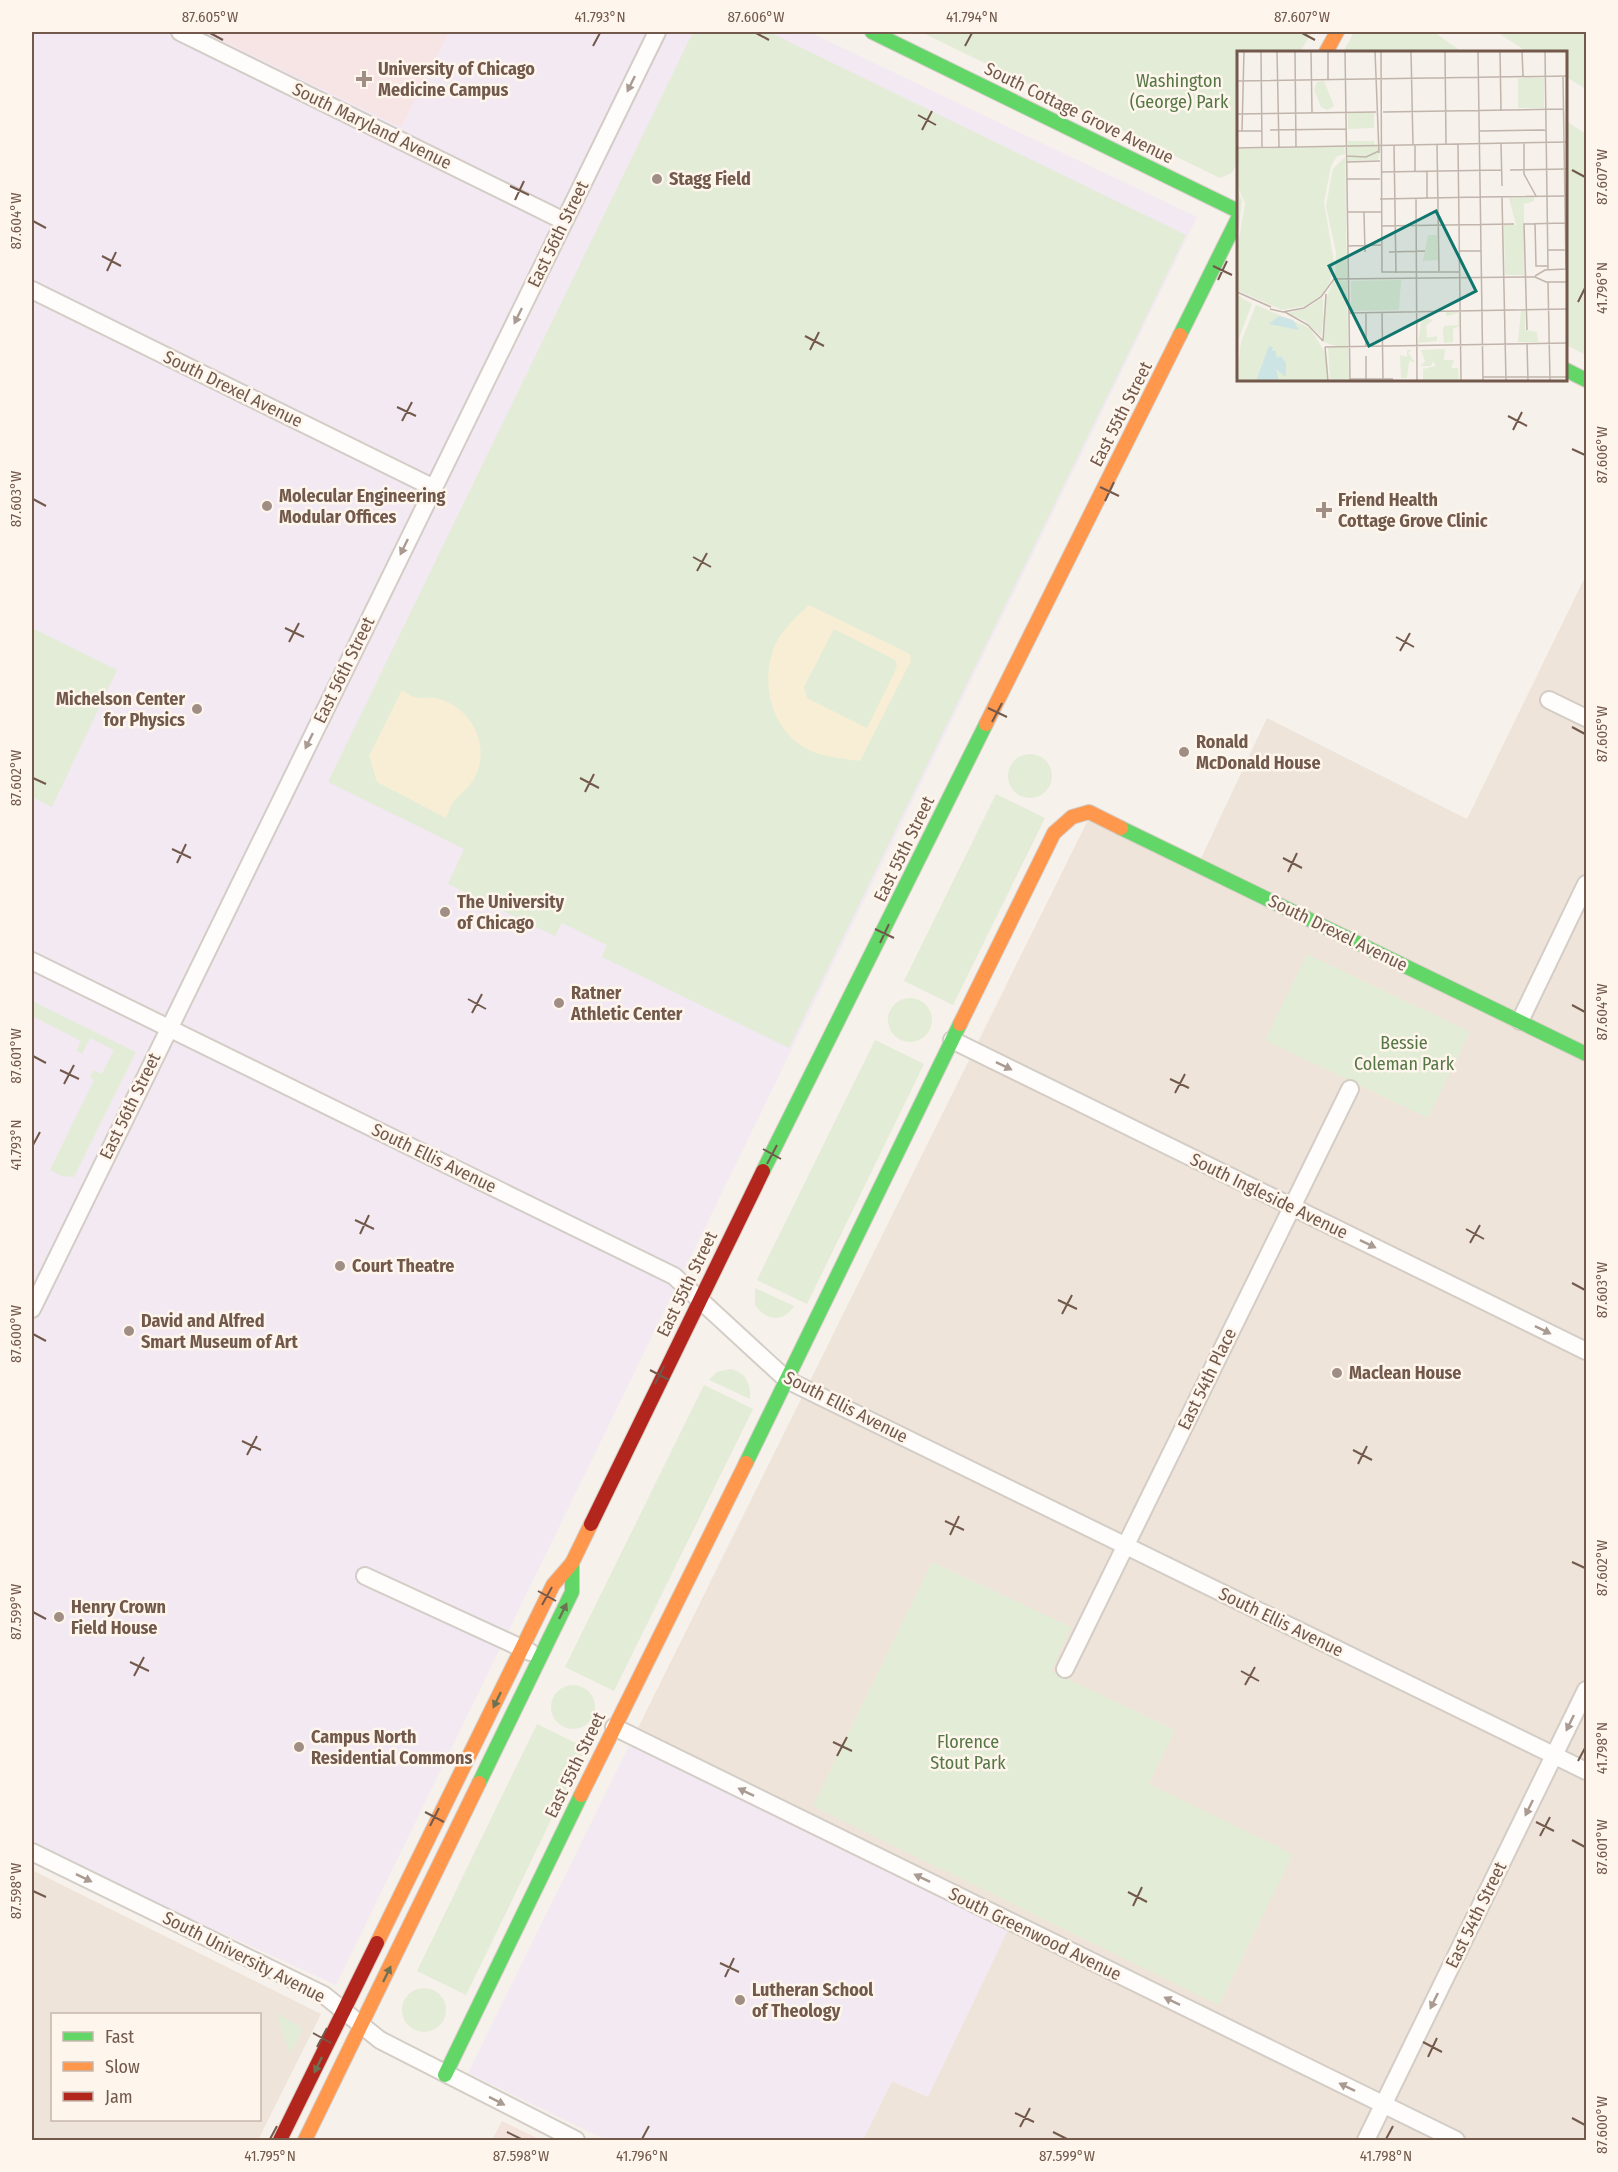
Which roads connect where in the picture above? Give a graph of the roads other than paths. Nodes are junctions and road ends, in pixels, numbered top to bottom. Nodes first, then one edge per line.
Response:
1 (180, 32) edge
2 (657, 32) edge
3 (872, 32) edge
4 (1336, 32) edge
5 (1326, 51) edge
6 (1237, 210) edge
7 (564, 221) junction
8 (1237, 222) edge
9 (32, 290) edge
10 (1567, 370) edge
11 (1587, 380) edge
12 (434, 488) junction
13 (1549, 700) dead end
14 (1587, 718) edge
15 (1089, 812) joint
16 (1587, 884) edge
17 (32, 961) edge
18 (1520, 1022) junction
19 (169, 1028) junction
20 (952, 1040) junction
21 (1587, 1054) edge
22 (1350, 1089) dead end
23 (1292, 1208) junction
24 (700, 1298) junction
25 (32, 1309) edge
26 (1587, 1351) edge
27 (788, 1380) junction
28 (1125, 1545) junction
29 (572, 1563) junction
30 (365, 1576) dead end
31 (522, 1648) junction
32 (540, 1656) junction
33 (1065, 1669) dead end
34 (1587, 1690) edge
35 (614, 1727) junction
36 (1554, 1755) junction
37 (1587, 1771) edge
38 (32, 1852) edge
39 (344, 2012) junction
40 (362, 2026) junction
41 (445, 2074) junction
42 (1383, 2105) junction
43 (280, 2140) edge
44 (305, 2140) edge
45 (576, 2140) edge
46 (1366, 2140) edge
47 (1456, 2140) edge

1 - 7 street, South Maryland Avenue
2 -> 7 street, East 56th Street
3 - 6 street, South Cottage Grove Avenue
4 - 5 street
7 -> 12 street, East 56th Street
8 - 24 street, East 55th Street
9 - 12 street, South Drexel Avenue
10 - 11 street
12 -> 19 street, East 56th Street
13 - 14 street
15 - 18 street, South Drexel Avenue
15 - 20 street, East 55th Street
16 - 18 street
17 - 19 street, South Ellis Avenue
18 - 21 street, South Drexel Avenue
19 - 24 street, South Ellis Avenue
19 - 25 street, East 56th Street
20 -> 23 street, South Ingleside Avenue
20 - 27 street, East 55th Street
22 - 23 street, East 54th Place
23 -> 26 street, South Ingleside Avenue
23 - 28 street, East 54th Place
24 - 27 street, South Ellis Avenue
24 - 29 street, East 55th Street
27 - 28 street, South Ellis Avenue
27 - 35 street, East 55th Street
28 - 33 street, East 54th Place
28 - 36 street, South Ellis Avenue
29 - 31 street, East 55th Street
32 -> 29 street, East 55th Street
30 - 31 street
31 - 32 street
31 -> 39 street, East 55th Street
40 -> 32 street, East 55th Street
34 -> 36 street, East 54th Street
35 - 41 street, East 55th Street
42 -> 35 street, South Greenwood Avenue
36 - 37 street, South Ellis Avenue
36 -> 42 street, East 54th Street
38 -> 39 street, South University Avenue
39 - 40 street, South University Avenue
39 -> 43 street, East 55th Street
40 - 41 street, South University Avenue
40 - 44 street, East 55th Street
41 -> 45 street, South University Avenue
42 - 46 street, East 54th Street
42 - 47 street, South Greenwood Avenue

